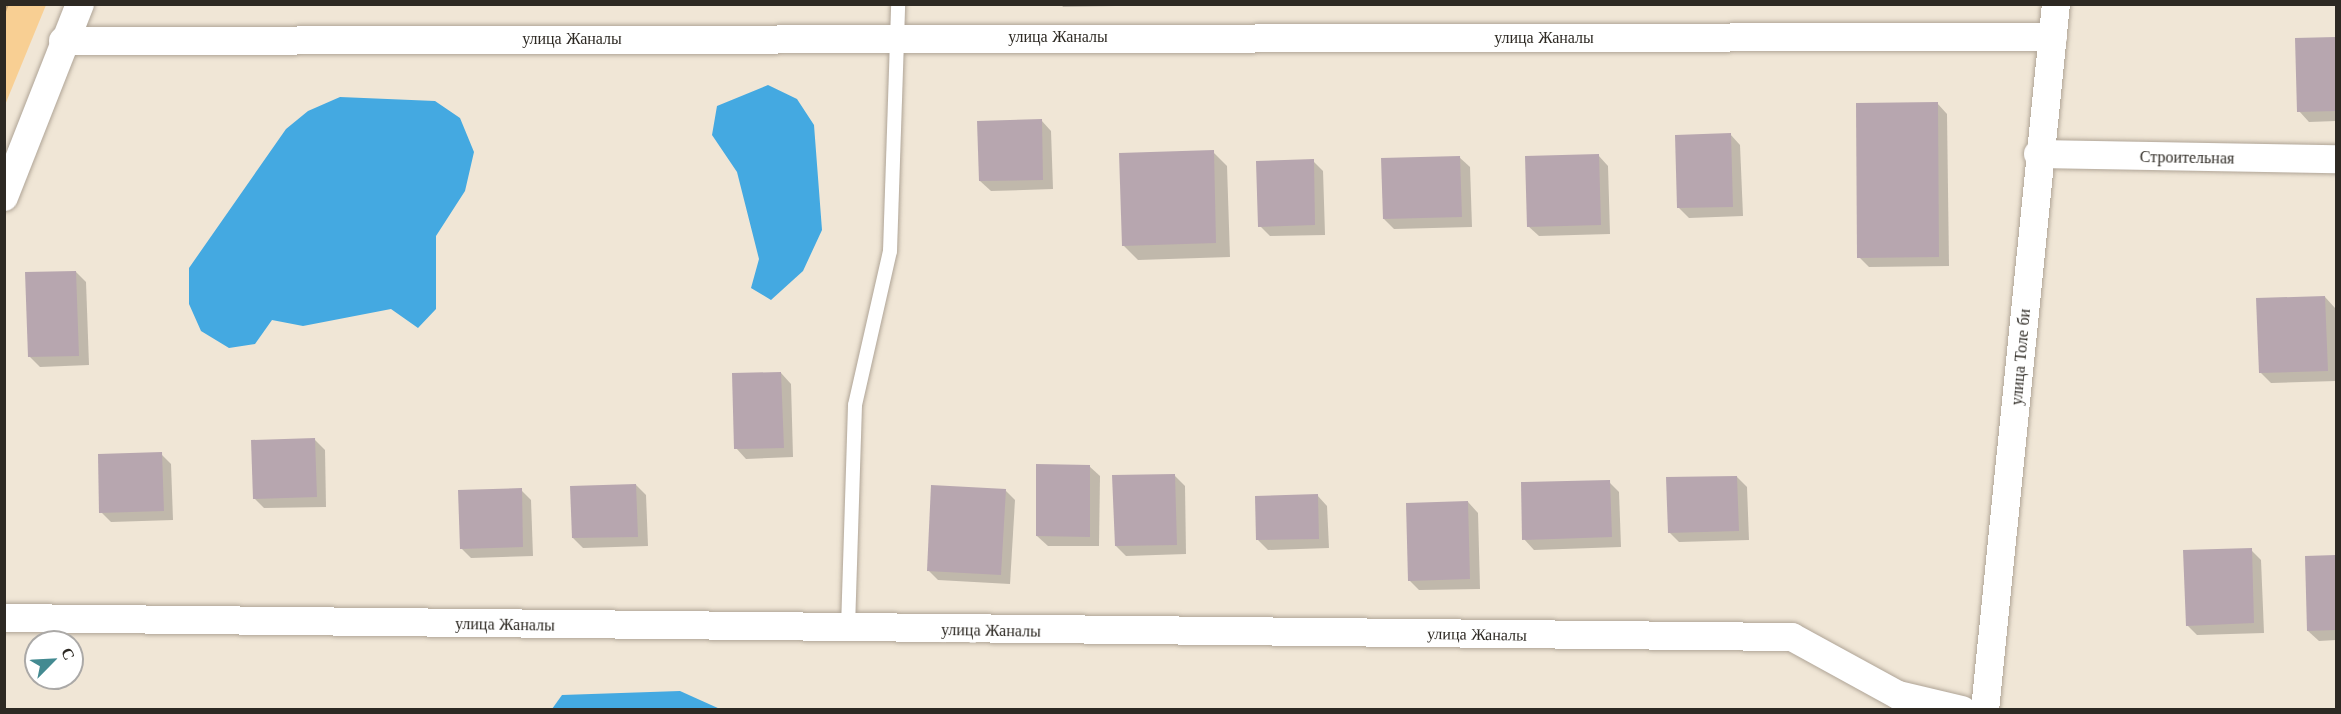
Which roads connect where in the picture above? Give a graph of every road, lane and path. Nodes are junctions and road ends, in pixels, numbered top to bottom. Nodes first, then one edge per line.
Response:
1 (80, 4) edge
2 (898, 4) edge
3 (2056, 4) edge
4 (899, 36) junction
5 (2053, 37) junction
6 (63, 41) junction
7 (2038, 154) junction
8 (2337, 159) edge
9 (4, 197) edge
10 (4, 618) edge
11 (849, 628) junction
12 (1962, 710) edge
13 (1985, 710) edge

1 - 6 street
2 - 4 lane
3 - 5 street, улица Толе би
4 - 5 street, улица Жаналы
4 - 6 street, улица Жаналы
4 - 11 lane
5 - 7 street, улица Толе би
6 - 9 street
7 - 8 street, Строительная
7 - 13 street, улица Толе би
10 - 11 street, улица Жаналы
11 - 12 street, улица Жаналы

